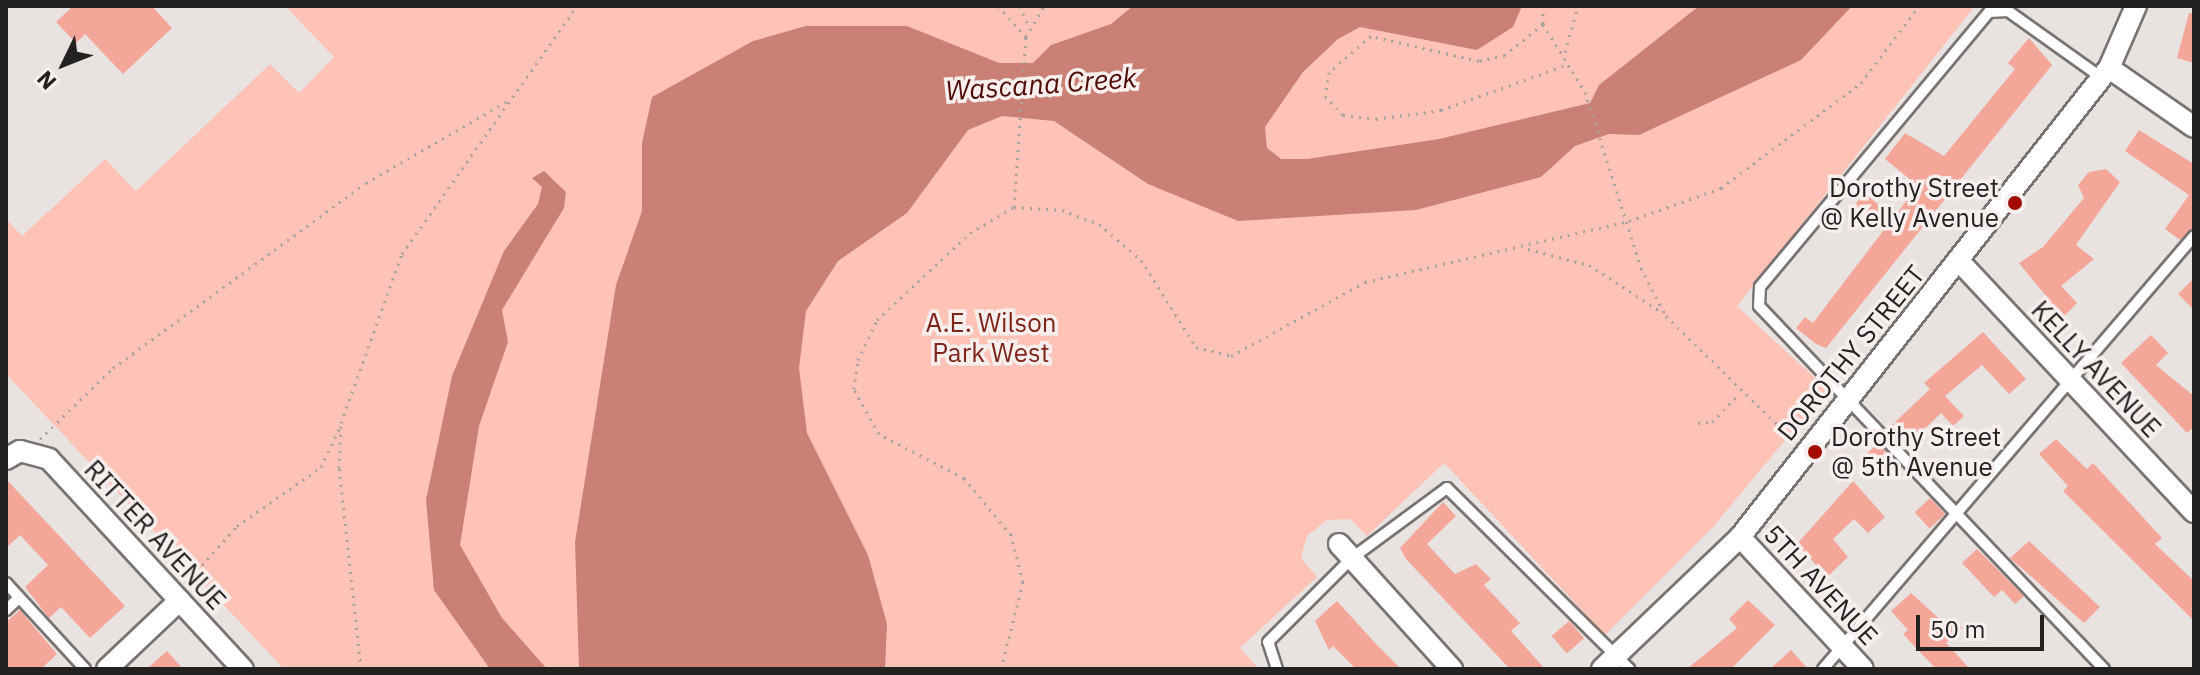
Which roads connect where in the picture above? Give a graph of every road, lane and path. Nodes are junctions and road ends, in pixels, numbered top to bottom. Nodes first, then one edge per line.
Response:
1 (577, 6) edge
2 (998, 6) edge
3 (1020, 6) edge
4 (1044, 6) edge
5 (1543, 6) edge
6 (1578, 6) edge
7 (1919, 6) edge
8 (2136, 6) edge
9 (1543, 24) junction
10 (1029, 27) junction
11 (1026, 37) junction
12 (1565, 54) junction
13 (1569, 64) junction
14 (2105, 73) junction
15 (512, 99) junction
16 (2194, 127) edge
17 (1014, 207) junction
18 (1629, 221) junction
19 (2194, 236) edge
20 (1526, 248) junction
21 (2190, 252) edge
22 (1959, 261) junction
23 (1666, 316) junction
24 (2072, 381) junction
25 (1740, 393) junction
26 (1851, 396) junction
27 (341, 423) junction
28 (1698, 423) dead end
29 (1805, 451) junction
30 (20, 454) edge
31 (2194, 512) edge
32 (1960, 513) junction
33 (1740, 537) junction
34 (1345, 551) junction
35 (6, 583) edge
36 (178, 597) junction
37 (19, 598) junction
38 (6, 610) edge
39 (1842, 646) junction
40 (1616, 665) edge
41 (85, 669) edge
42 (107, 669) edge
43 (243, 669) edge
44 (361, 669) edge
45 (1001, 669) edge
46 (1277, 669) edge
47 (1452, 669) edge
48 (1823, 669) edge
49 (1863, 669) edge
50 (2104, 669) edge

1 - 15 path
2 - 11 path
3 - 10 path
4 - 10 path
5 - 9 path
6 - 12 path
7 - 18 path
8 - 14 street, DOROTHY STREET
9 - 12 path
9 - 13 path
10 - 11 path
11 - 17 path
12 - 13 path
13 - 18 path
14 - 16 street
14 - 22 street, DOROTHY STREET
14 - 26 lane
15 - 27 path
15 - 30 path
17 - 20 path
17 - 45 path
18 - 20 path
18 - 23 path
19 - 21 lane
20 - 23 path
21 - 24 lane
22 - 24 street, KELLY AVENUE
22 - 26 street, DOROTHY STREET
23 - 25 path
24 - 31 street, KELLY AVENUE
24 - 32 lane
25 - 28 path
25 - 29 path
26 - 29 street, DOROTHY STREET
26 - 32 lane
27 - 36 path
27 - 44 path
29 - 33 street, DOROTHY STREET
30 - 36 street, RITTER AVENUE
32 - 39 lane
32 - 50 lane
33 - 39 street, 5TH AVENUE
33 - 40 street, DOROTHY STREET
34 - 40 lane
34 - 46 lane
34 - 47 street
35 - 37 lane
36 - 42 street
36 - 43 street, RITTER AVENUE
37 - 38 lane
37 - 41 lane
39 - 48 lane
39 - 49 street, 5TH AVENUE

